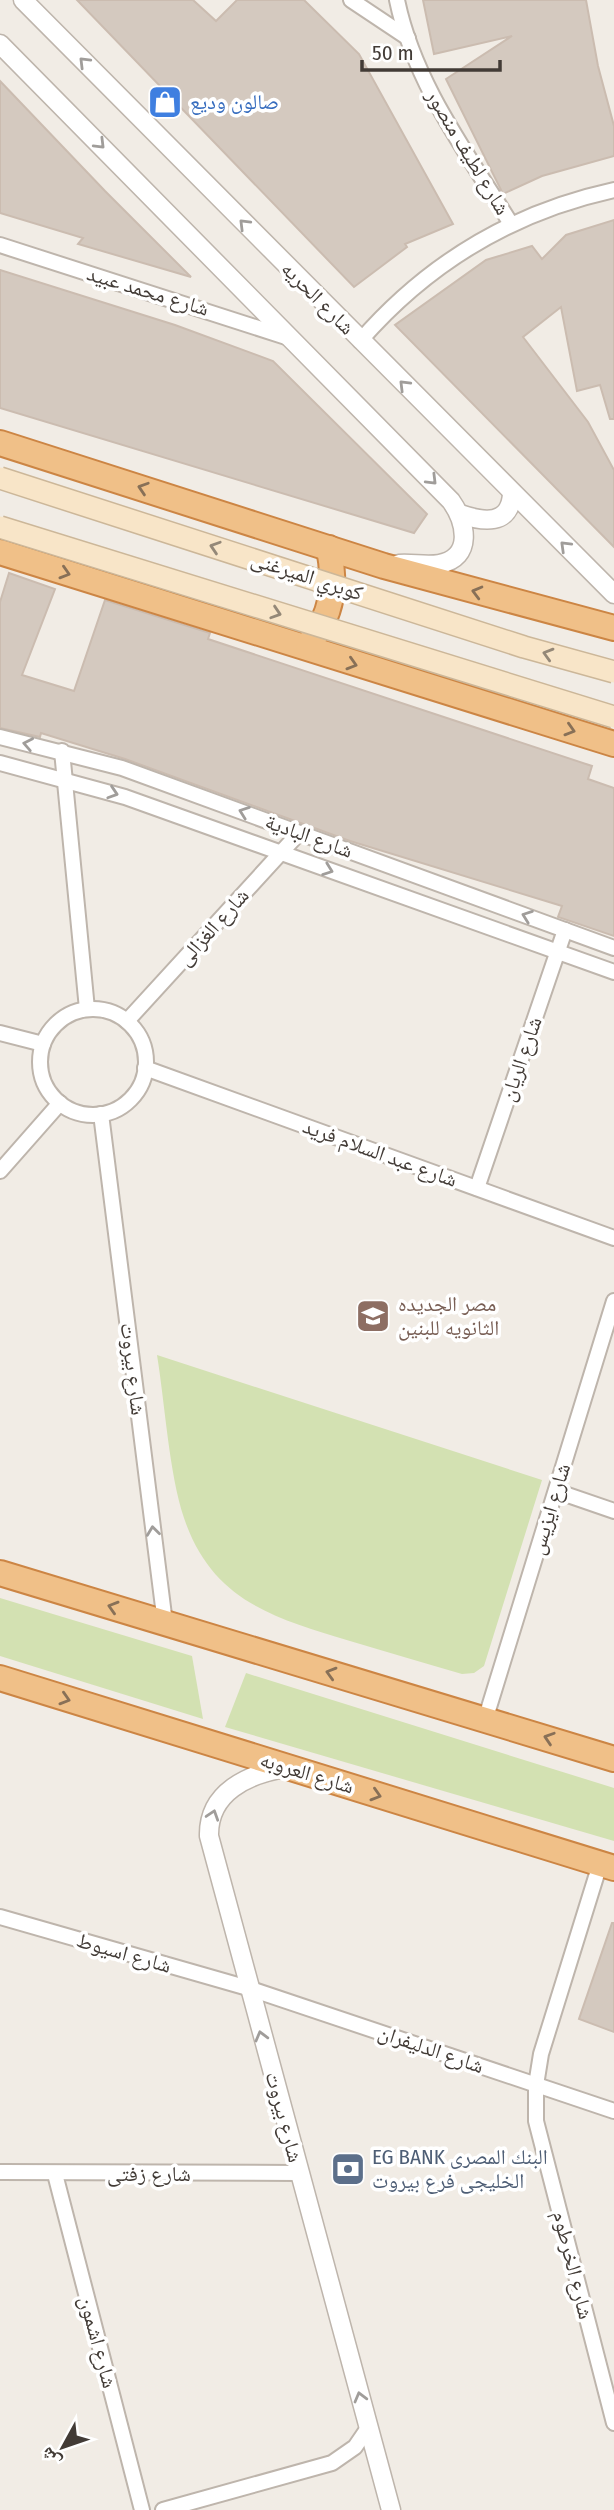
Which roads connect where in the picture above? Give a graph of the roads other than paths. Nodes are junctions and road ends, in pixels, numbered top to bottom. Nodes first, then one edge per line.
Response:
1 (23, 0) edge
2 (351, 0) edge
3 (397, 0) edge
4 (408, 38) junction
5 (0, 44) edge
6 (614, 190) edge
7 (511, 224) junction
8 (0, 245) edge
9 (294, 340) junction
10 (360, 341) junction
11 (0, 443) edge
12 (0, 478) edge
13 (512, 494) junction
14 (460, 514) junction
15 (0, 527) edge
16 (329, 548) junction
17 (0, 552) edge
18 (384, 566) junction
19 (614, 594) edge
20 (614, 628) edge
21 (305, 648) junction
22 (614, 673) edge
23 (614, 718) edge
24 (0, 737) edge
25 (614, 744) edge
26 (62, 751) junction
27 (0, 763) edge
28 (65, 779) junction
29 (299, 832) junction
30 (281, 853) junction
31 (565, 930) junction
32 (614, 948) edge
33 (558, 951) junction
34 (614, 972) edge
35 (87, 1009) junction
36 (127, 1021) junction
37 (0, 1033) edge
38 (43, 1044) junction
39 (145, 1068) junction
40 (60, 1103) junction
41 (101, 1114) junction
42 (0, 1171) edge
43 (477, 1188) junction
44 (614, 1238) edge
45 (614, 1301) edge
46 (556, 1491) junction
47 (614, 1511) edge
48 (0, 1573) edge
49 (165, 1623) junction
50 (0, 1678) edge
51 (486, 1717) junction
52 (614, 1759) edge
53 (288, 1767) junction
54 (607, 1866) edge
55 (0, 1917) edge
56 (248, 1988) junction
57 (536, 2085) junction
58 (614, 2111) edge
59 (0, 2172) edge
60 (299, 2173) junction
61 (55, 2174) junction
62 (614, 2423) edge
63 (368, 2428) junction
64 (142, 2510) edge
65 (163, 2510) edge
66 (391, 2510) edge

10 -> 1 street, شارع الحريه
2 - 4 street
3 - 4 street, شارع لطيف منصور
4 - 7 street, شارع لطيف منصور
5 -> 9 street
6 - 7 street
7 - 10 street
8 - 9 street, شارع محمد عبيد
9 -> 14 street
13 -> 10 street, شارع الحريه
16 -> 11 highway
22 -> 12 main road, كوبري الميرغنى, bridge
13 - 14 street
19 -> 13 street, شارع الحريه
14 - 18 street
15 -> 23 main road, كوبري الميرغنى, bridge
16 - 18 highway
16 - 21 highway
17 -> 21 highway
20 -> 18 highway
21 -> 25 highway
26 -> 24 street, شارع البادية
26 - 28 street
29 -> 26 street, شارع البادية
27 - 28 street, شارع البادية
28 -> 30 street, شارع البادية
28 - 35 street
29 - 30 street, شارع الغزالى
31 -> 29 street, شارع البادية
30 -> 33 street, شارع البادية
30 - 36 street, شارع الغزالى
31 - 32 street, شارع البادية
31 - 33 street, شارع الريان
33 - 34 street, شارع البادية
33 - 43 street, شارع الريان
35 - 36 street
35 - 38 street
36 - 39 street
37 - 38 street
38 - 40 street
39 - 41 street
39 - 43 street, شارع عبد السلام فريد
40 - 41 street
40 - 42 street
49 -> 41 street, شارع بيروت
43 - 44 street, شارع عبد السلام فريد
45 - 46 street, شارع ايزيس
46 - 47 street
46 - 51 street, شارع ايزيس
49 -> 48 highway
51 -> 49 highway
50 -> 53 highway, شارع العروبه
52 -> 51 highway
53 -> 54 highway, شارع العروبه
56 -> 53 street, شارع بيروت
54 - 57 street, شارع الخرطوم
55 - 56 street, شارع اسيوط
56 - 57 street, شارع الدليفران
60 -> 56 street, شارع بيروت
57 - 58 street, شارع الدليفران
57 - 62 street, شارع الخرطوم
59 - 61 street, شارع زفتى
60 - 61 street, شارع زفتى
63 -> 60 street, شارع بيروت
61 - 64 street, شارع اشمون
63 - 65 street
63 - 66 street, شارع بيروت

